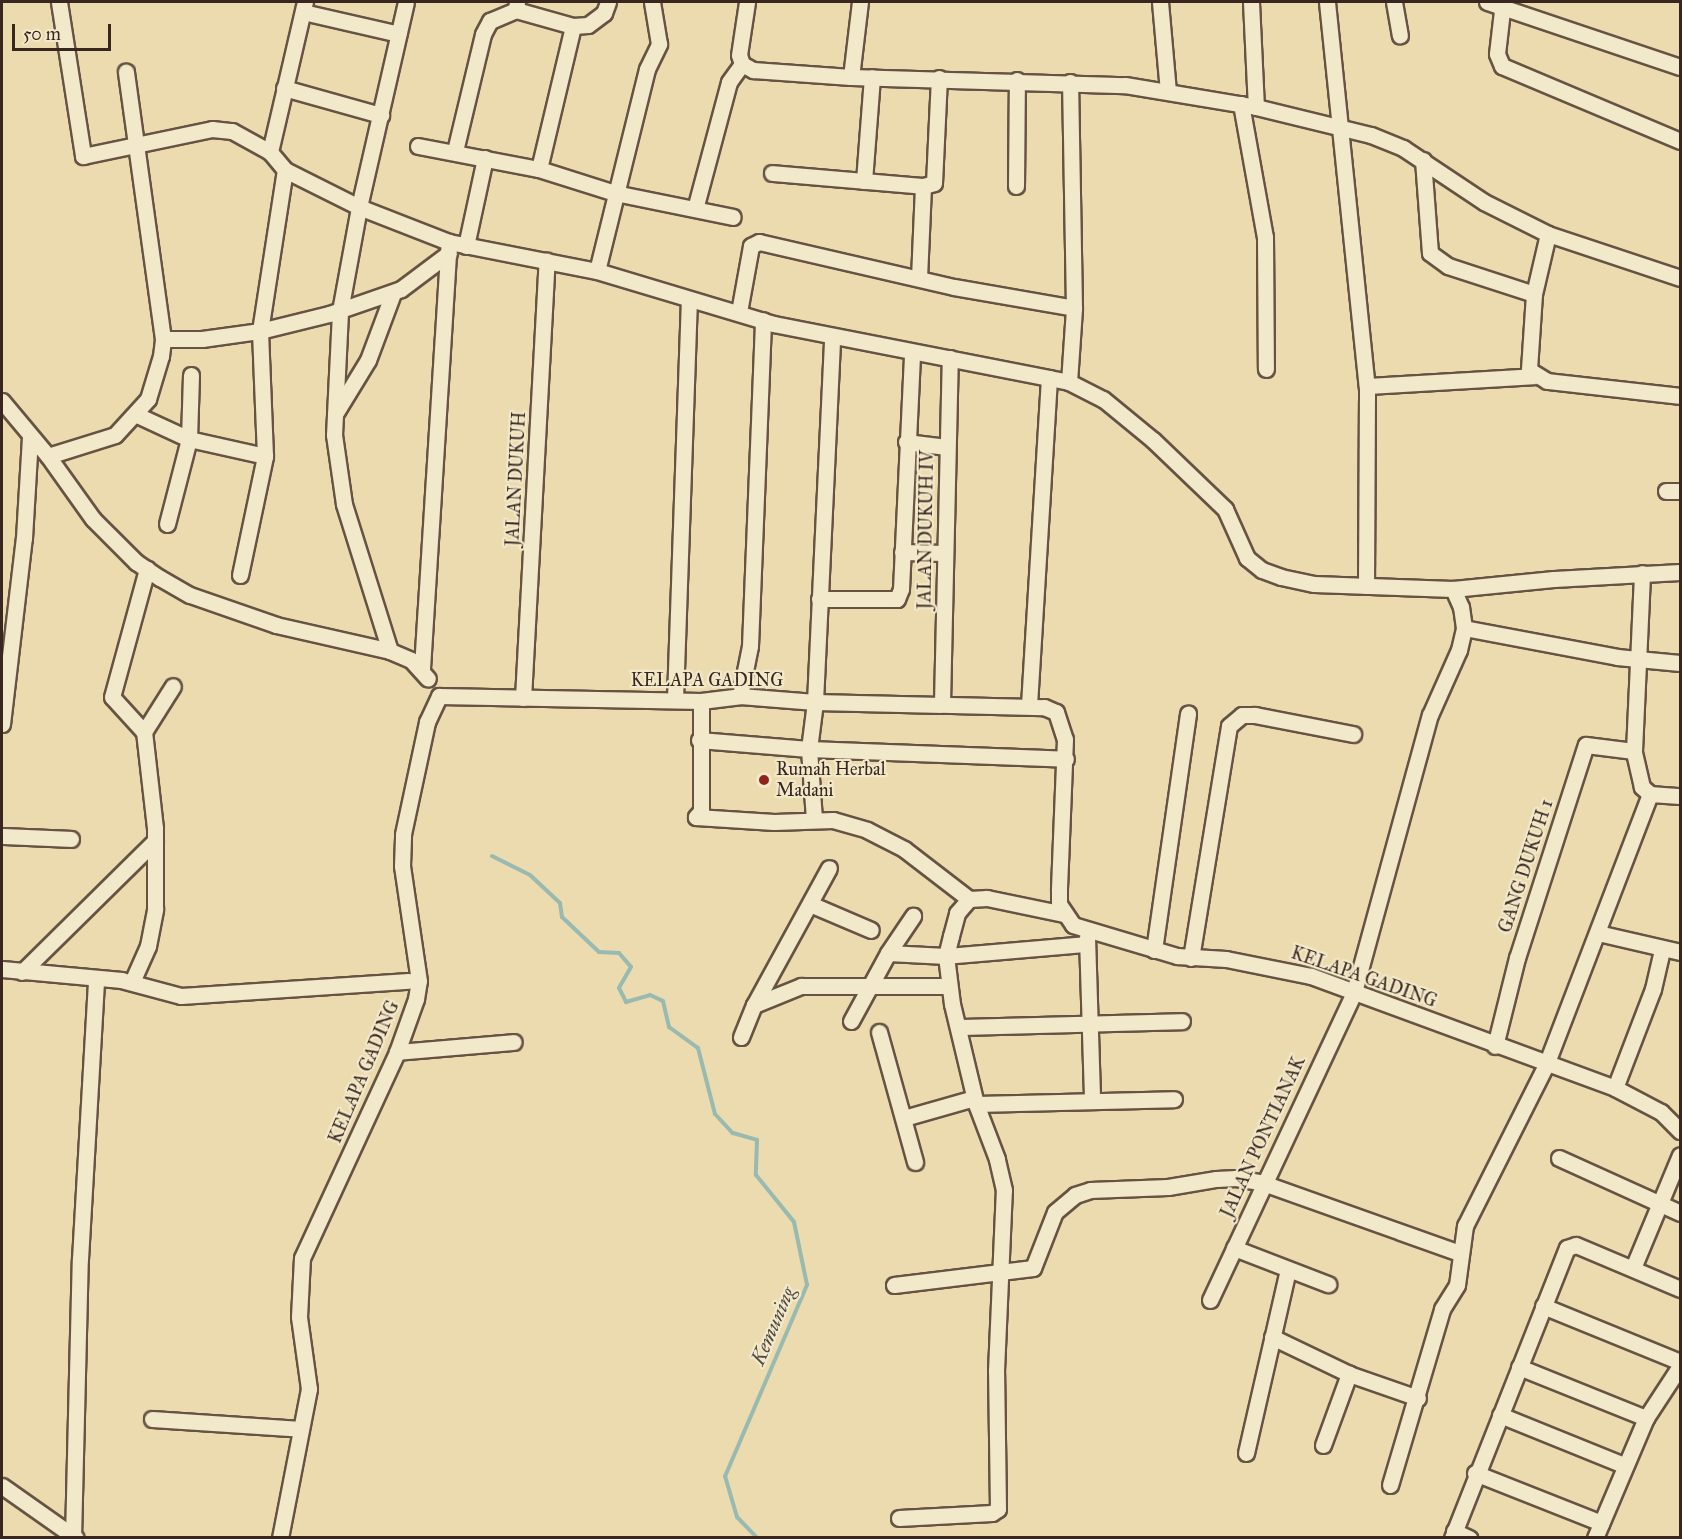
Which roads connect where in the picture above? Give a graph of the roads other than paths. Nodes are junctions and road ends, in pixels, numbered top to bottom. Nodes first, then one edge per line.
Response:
1 (59, 2) edge
2 (406, 2) edge
3 (608, 2) edge
4 (652, 2) edge
5 (747, 2) edge
6 (860, 2) edge
7 (1161, 2) edge
8 (1251, 2) edge
9 (1327, 2) edge
10 (1394, 2) edge
11 (1487, 2) edge
12 (1502, 4) edge
13 (517, 6) edge
14 (304, 7) edge
15 (573, 26) junction
16 (399, 34) junction
17 (1400, 35) dead end
18 (742, 64) junction
19 (1680, 67) edge
20 (126, 72) dead end
21 (851, 77) junction
22 (872, 77) junction
23 (939, 78) junction
24 (1017, 80) junction
25 (1070, 82) junction
26 (284, 88) junction
27 (1168, 92) junction
28 (1249, 106) junction
29 (381, 115) junction
30 (1337, 125) junction
31 (1680, 141) edge
32 (136, 146) junction
33 (418, 146) dead end
34 (455, 151) junction
35 (270, 152) junction
36 (485, 158) junction
37 (1423, 160) junction
38 (285, 170) junction
39 (540, 170) junction
40 (772, 173) dead end
41 (864, 181) junction
42 (923, 186) junction
43 (1016, 186) dead end
44 (615, 193) junction
45 (358, 207) junction
46 (695, 209) junction
47 (733, 217) dead end
48 (1548, 234) junction
49 (466, 246) junction
50 (449, 248) junction
51 (547, 261) junction
52 (597, 271) junction
53 (919, 278) junction
54 (1680, 278) edge
55 (393, 293) junction
56 (1534, 294) junction
57 (689, 299) junction
58 (1074, 308) junction
59 (340, 310) junction
60 (739, 312) junction
61 (763, 320) junction
62 (260, 331) junction
63 (832, 336) junction
64 (163, 339) junction
65 (912, 352) junction
66 (950, 358) junction
67 (1266, 369) dead end
68 (191, 375) dead end
69 (1534, 376) junction
70 (1049, 378) junction
71 (1070, 382) junction
72 (1367, 386) junction
73 (1680, 396) edge
74 (3, 405) edge
75 (335, 414) junction
76 (137, 415) junction
77 (30, 436) junction
78 (189, 439) junction
79 (906, 442) junction
80 (947, 447) junction
81 (48, 456) junction
82 (265, 456) junction
83 (167, 524) dead end
84 (902, 552) junction
85 (945, 553) junction
86 (147, 569) junction
87 (1680, 572) edge
88 (1642, 573) junction
89 (240, 575) dead end
90 (1366, 586) junction
91 (1453, 590) junction
92 (819, 599) junction
93 (1464, 628) junction
94 (390, 651) junction
95 (1636, 658) junction
96 (1680, 663) edge
97 (173, 686) dead end
98 (2, 695) edge
99 (740, 696) junction
100 (523, 698) junction
101 (675, 699) junction
102 (701, 700) junction
103 (815, 702) junction
104 (942, 703) junction
105 (1029, 704) junction
106 (1188, 713) dead end
107 (2, 724) edge
108 (144, 732) junction
109 (1353, 734) dead end
110 (699, 740) junction
111 (809, 749) junction
112 (1634, 751) junction
113 (1066, 759) junction
114 (1650, 794) junction
115 (1680, 796) edge
116 (814, 819) junction
117 (2, 836) edge
118 (71, 839) dead end
119 (155, 841) junction
120 (829, 868) dead end
121 (969, 899) junction
122 (810, 904) junction
123 (1064, 914) junction
124 (913, 915) dead end
125 (871, 930) dead end
126 (1598, 933) junction
127 (1087, 938) junction
128 (1155, 950) junction
129 (1662, 951) junction
130 (1680, 952) edge
131 (888, 953) junction
132 (946, 956) junction
133 (1191, 958) junction
134 (2, 969) edge
135 (22, 972) junction
136 (96, 979) junction
137 (408, 981) dead end
138 (132, 982) junction
139 (948, 986) junction
140 (872, 988) junction
141 (1354, 992) junction
142 (754, 1005) junction
143 (851, 1021) dead end
144 (1182, 1021) dead end
145 (1088, 1023) junction
146 (958, 1027) junction
147 (879, 1032) dead end
148 (741, 1037) dead end
149 (514, 1042) dead end
150 (1495, 1046) junction
151 (397, 1052) junction
152 (1546, 1065) junction
153 (1615, 1089) junction
154 (1174, 1099) dead end
155 (1092, 1100) junction
156 (975, 1101) junction
157 (904, 1118) junction
158 (1680, 1131) edge
159 (1680, 1155) edge
160 (1559, 1158) dead end
161 (915, 1162) dead end
162 (1263, 1183) junction
163 (1659, 1204) junction
164 (1680, 1213) edge
165 (1234, 1248) junction
166 (1460, 1253) junction
167 (1633, 1268) junction
168 (1288, 1270) junction
169 (1003, 1274) junction
170 (1328, 1284) dead end
171 (894, 1285) dead end
172 (1680, 1289) edge
173 (1210, 1300) dead end
174 (1543, 1306) junction
175 (1272, 1337) junction
176 (1680, 1364) edge
177 (1519, 1367) junction
178 (1349, 1374) junction
179 (1418, 1398) junction
180 (1500, 1415) junction
181 (1646, 1418) junction
182 (152, 1419) dead end
183 (301, 1429) junction
184 (1323, 1445) dead end
185 (1246, 1453) dead end
186 (1624, 1465) junction
187 (1475, 1473) junction
188 (1390, 1485) dead end
189 (2, 1486) edge
190 (899, 1518) dead end
191 (1598, 1530) edge
192 (1453, 1534) edge
193 (74, 1537) edge
194 (280, 1538) edge
195 (1470, 1538) edge

1 - 32 street
2 - 16 street
3 - 15 street
4 - 44 street
5 - 18 street
6 - 21 street
7 - 27 street
8 - 28 street
9 - 30 street
10 - 17 street
11 - 12 street
12 - 19 street
12 - 31 street
13 - 15 street
13 - 34 street
14 - 16 street
14 - 26 street
15 - 39 street
16 - 29 street
18 - 21 street
18 - 46 street
20 - 32 street
21 - 22 street
22 - 23 street
22 - 41 street
23 - 24 street
23 - 42 street
24 - 25 street
24 - 43 street
25 - 27 street
25 - 58 street
26 - 29 street
26 - 35 street
27 - 28 street
28 - 30 street
28 - 67 street
29 - 45 street
30 - 37 street
30 - 72 street
32 - 35 street
32 - 64 street
33 - 34 street
34 - 36 street
35 - 38 street
36 - 39 street
36 - 49 street
37 - 48 street
37 - 56 street
38 - 45 street
38 - 62 street
39 - 44 street
40 - 41 street
41 - 42 street
42 - 53 street
44 - 46 street
44 - 52 street
45 - 50 street
45 - 59 street
46 - 47 street
48 - 54 street
48 - 56 street
49 - 50 street
49 - 51 street
50 - 55 street
50 - 94 street
51 - 52 street
51 - 100 street, JALAN DUKUH
52 - 57 street
53 - 58 street
53 - 60 street
55 - 59 street
55 - 75 street
56 - 69 street
57 - 60 street
57 - 101 street
58 - 71 street
59 - 62 street
59 - 75 street
60 - 61 street
61 - 63 street
61 - 99 street
62 - 64 street
62 - 82 street
63 - 65 street
63 - 92 street
64 - 76 street
65 - 66 street
65 - 79 street
66 - 70 street
66 - 80 street, JALAN DUKUH IV
68 - 78 street
69 - 72 street
69 - 73 street
70 - 71 street
70 - 105 street
71 - 90 street
72 - 90 street
74 - 77 street
75 - 94 street
76 - 78 street
76 - 81 street
77 - 81 street
77 - 98 street
78 - 82 street
78 - 83 street
79 - 80 street
79 - 84 street
80 - 85 street, JALAN DUKUH IV
81 - 86 street
82 - 89 street
84 - 85 street
84 - 92 street
85 - 104 street, JALAN DUKUH IV
86 - 94 street
86 - 108 street
87 - 88 street
88 - 91 street
88 - 95 street
90 - 91 street
91 - 93 street
92 - 103 street
93 - 95 street
93 - 141 street, JALAN PONTIANAK
95 - 96 street
95 - 112 street
97 - 108 street
98 - 107 street
99 - 102 street, KELAPA GADING
99 - 103 street, KELAPA GADING
100 - 101 street, KELAPA GADING
100 - 151 street, KELAPA GADING
101 - 102 street, KELAPA GADING
102 - 110 street
103 - 104 street, KELAPA GADING
103 - 111 street
104 - 105 street, KELAPA GADING
105 - 113 street, KELAPA GADING
106 - 128 street
108 - 119 street
109 - 133 street
110 - 111 street
110 - 116 street
111 - 113 street
111 - 116 street
112 - 114 street
112 - 150 street, GANG DUKUH 1
113 - 123 street, KELAPA GADING
114 - 115 street
114 - 126 street
116 - 121 street
117 - 118 street
119 - 135 street
119 - 138 street
120 - 122 street
121 - 123 street
121 - 132 street
122 - 125 street
122 - 142 street
123 - 127 street, KELAPA GADING
124 - 131 street
126 - 129 street
126 - 152 street
127 - 128 street, KELAPA GADING
127 - 132 street
127 - 145 street
128 - 133 street, KELAPA GADING
129 - 130 street
129 - 153 street
131 - 132 street
131 - 140 street
132 - 139 street
133 - 141 street, KELAPA GADING
134 - 135 street
135 - 136 street
136 - 138 street
136 - 193 street
137 - 138 street
139 - 140 street
139 - 146 street
140 - 142 street
140 - 143 street
141 - 150 street, KELAPA GADING
141 - 162 street, JALAN PONTIANAK
142 - 148 street
144 - 145 street
145 - 146 street
145 - 155 street
146 - 156 street
147 - 157 street
149 - 151 street
150 - 152 street, KELAPA GADING
151 - 183 street, KELAPA GADING
152 - 153 street, KELAPA GADING
152 - 166 street
153 - 158 street, KELAPA GADING
154 - 155 street
155 - 156 street
156 - 157 street
156 - 169 street
157 - 161 street
159 - 163 street
160 - 163 street
162 - 165 street, JALAN PONTIANAK
162 - 166 street
162 - 169 street
163 - 164 street
163 - 167 street
165 - 168 street
165 - 173 street, JALAN PONTIANAK
166 - 179 street
167 - 172 street
167 - 174 street
168 - 170 street
168 - 175 street
169 - 171 street
169 - 190 street
174 - 176 street
174 - 177 street
175 - 178 street
175 - 185 street
176 - 181 street
177 - 180 street
177 - 181 street
178 - 179 street
178 - 184 street
179 - 188 street
180 - 186 street
180 - 187 street
181 - 186 street
182 - 183 street
183 - 194 street, KELAPA GADING
186 - 191 street
187 - 191 street
187 - 192 street
189 - 193 street
192 - 195 street

